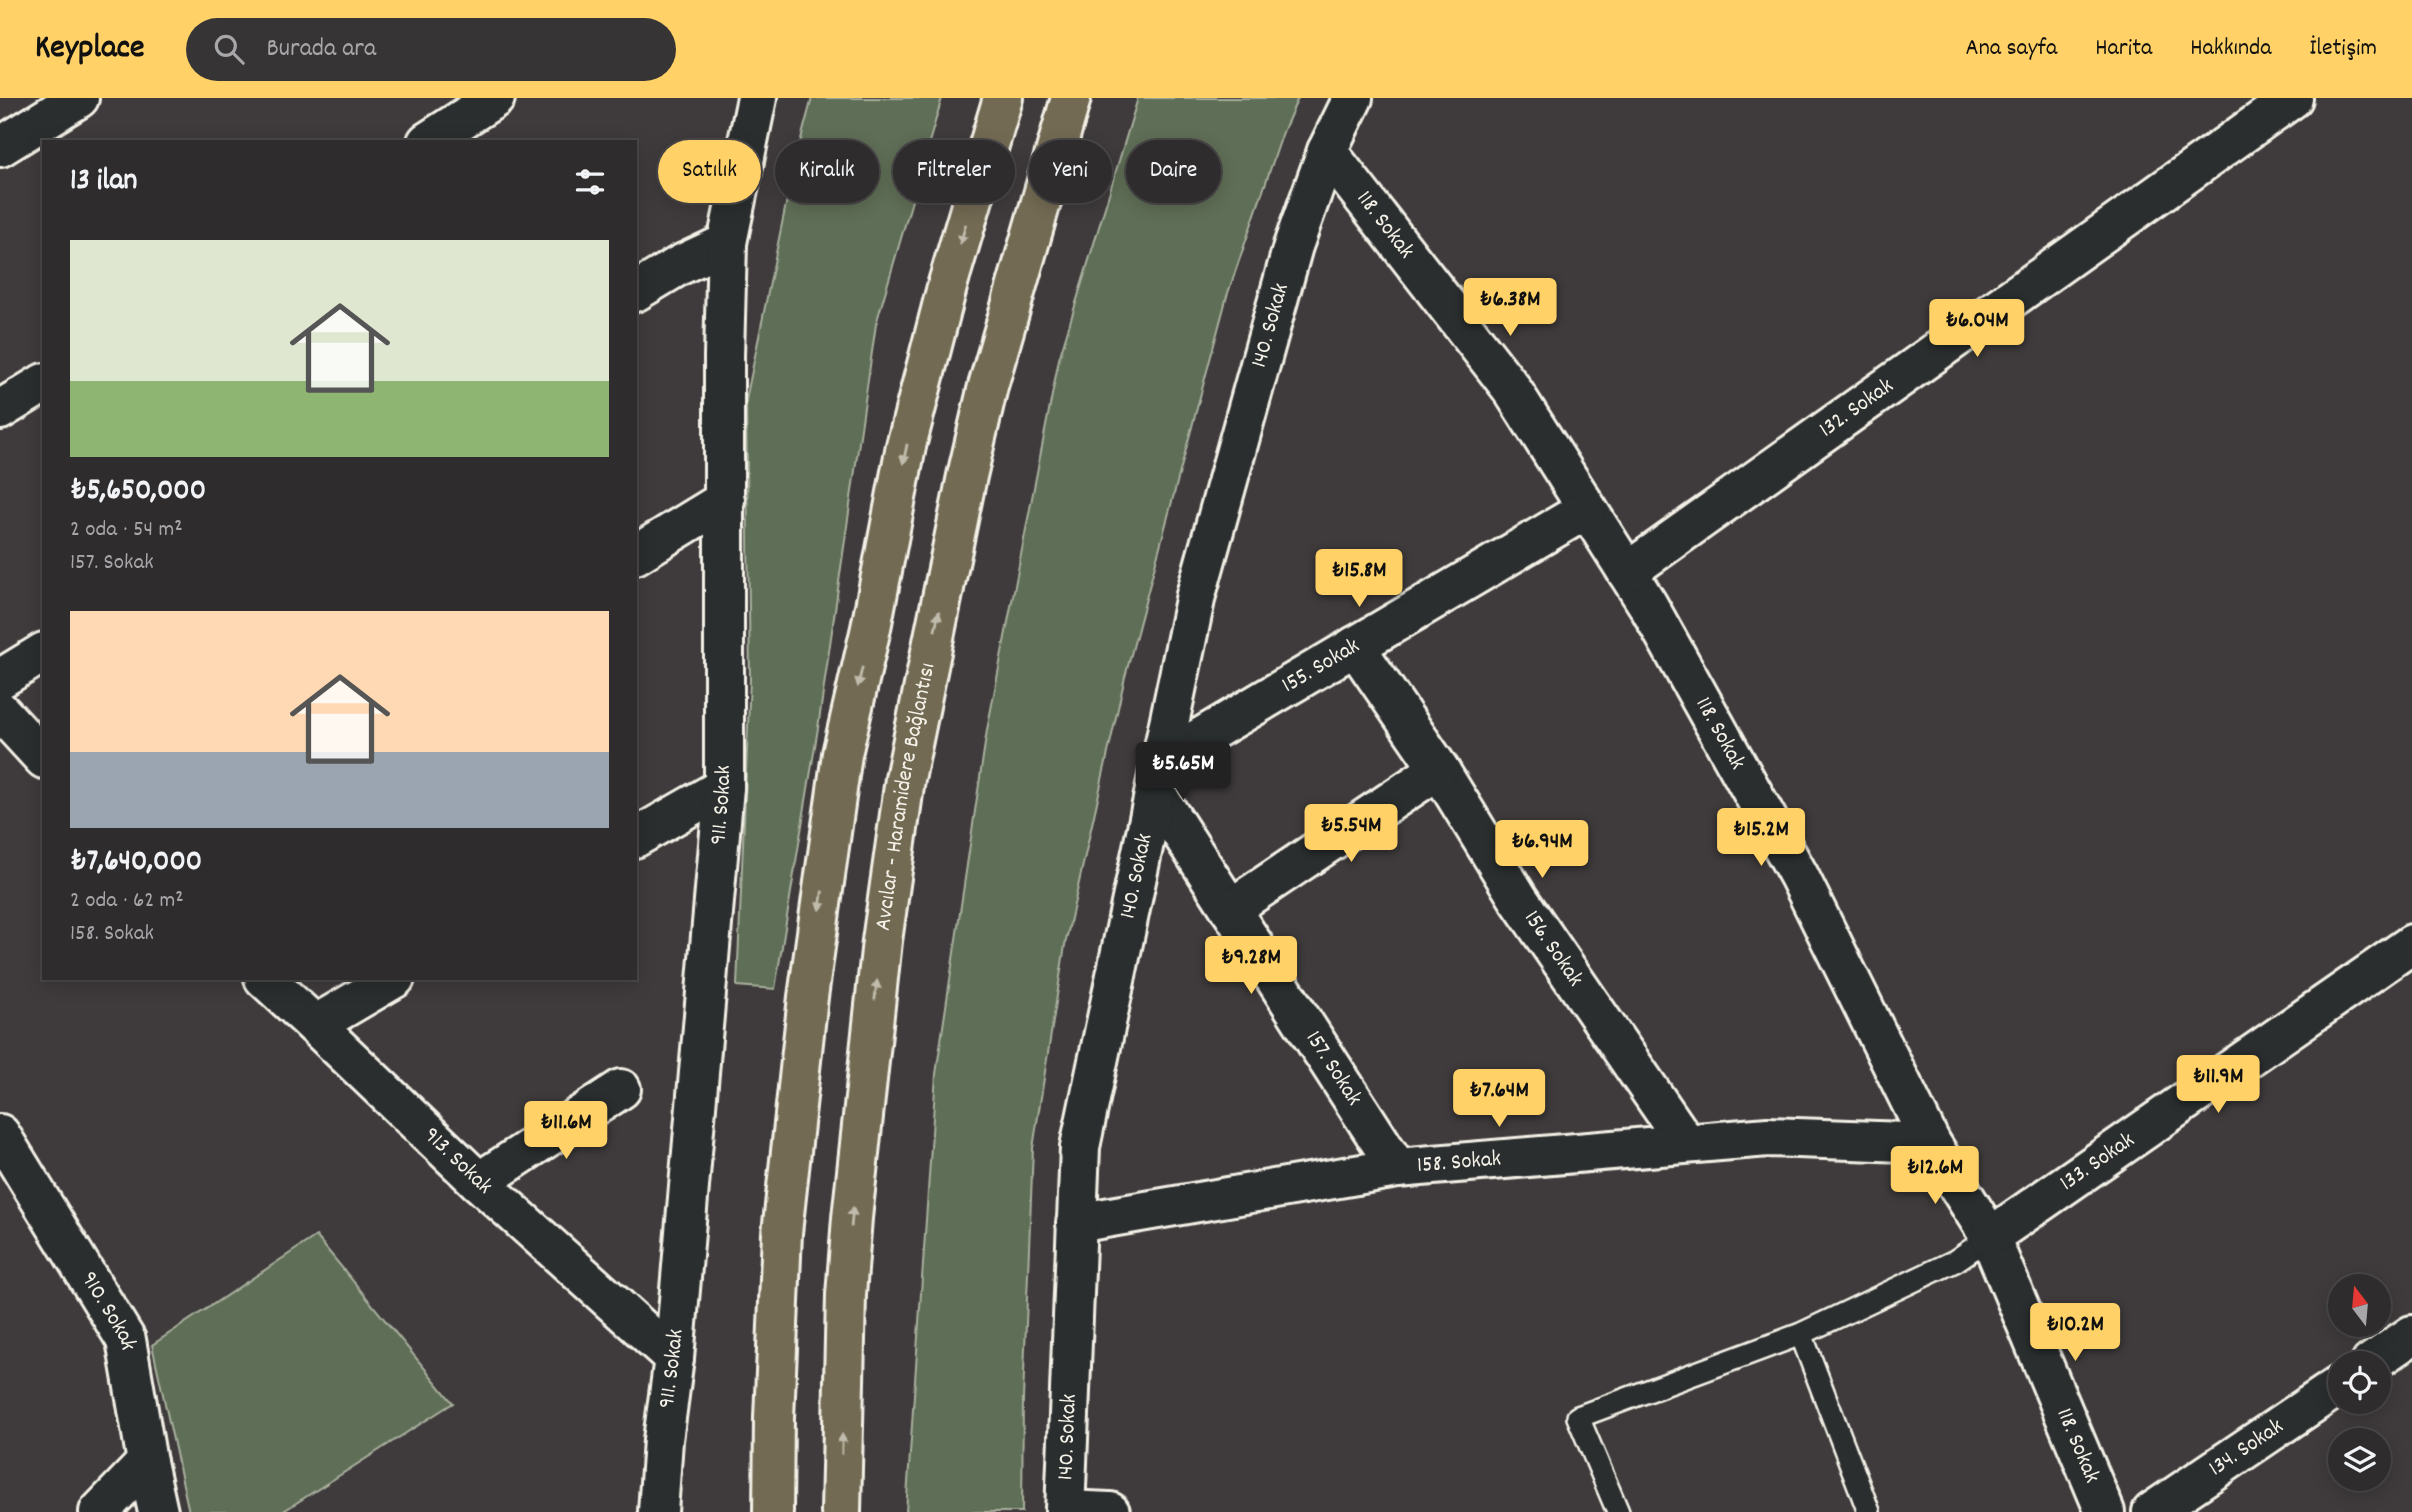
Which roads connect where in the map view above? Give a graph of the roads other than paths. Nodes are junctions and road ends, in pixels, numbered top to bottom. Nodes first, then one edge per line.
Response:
1 (79, 98) edge
2 (495, 98) edge
3 (757, 98) edge
4 (1003, 98) edge
5 (1071, 98) edge
6 (1353, 98) edge
7 (2293, 98) edge
8 (430, 140) edge
9 (0, 147) edge
10 (1327, 152) junction
11 (727, 243) junction
12 (637, 291) edge
13 (42, 384) edge
14 (0, 410) edge
15 (725, 500) junction
16 (1587, 509) junction
17 (637, 554) edge
18 (1627, 572) junction
19 (1355, 646) junction
20 (42, 653) edge
21 (0, 679) edge
22 (0, 711) edge
23 (42, 757) edge
24 (1439, 769) junction
25 (1158, 776) junction
26 (724, 787) junction
27 (637, 837) edge
28 (1230, 909) junction
29 (2412, 944) edge
30 (266, 980) edge
31 (392, 980) edge
32 (314, 1025) junction
33 (621, 1089) dead end
34 (1, 1138) edge
35 (1686, 1143) junction
36 (1931, 1143) junction
37 (1397, 1168) junction
38 (479, 1182) junction
39 (1076, 1223) junction
40 (1990, 1237) junction
41 (1801, 1334) junction
42 (2412, 1335) edge
43 (2389, 1351) edge
44 (674, 1359) junction
45 (2328, 1393) edge
46 (146, 1462) junction
47 (1065, 1511) edge
48 (99, 1512) edge
49 (159, 1512) edge
50 (658, 1512) edge
51 (773, 1512) edge
52 (841, 1512) edge
53 (1110, 1512) edge
54 (1618, 1512) edge
55 (1868, 1512) edge
56 (2105, 1512) edge
57 (2152, 1512) edge

1 - 9 street
2 - 8 street
3 - 11 street, 911. Sokak
4 -> 51 highway
52 -> 5 highway, Avcılar - Haramidere Bağlantısı
6 - 10 street, 140. Sokak
7 - 18 street, 132. Sokak
10 - 16 street, 118. Sokak
10 - 25 street, 140. Sokak
11 - 12 street
11 - 15 street, 911. Sokak
13 - 14 street
15 - 17 street
15 - 26 street, 911. Sokak
16 - 18 street, 118. Sokak
16 - 19 street, 155. Sokak
18 - 36 street, 118. Sokak
19 - 24 street, 156. Sokak
19 - 25 street, 155. Sokak
20 - 21 street
22 - 23 street
24 - 28 street
24 - 35 street, 156. Sokak
25 - 28 street, 157. Sokak
25 - 39 street, 140. Sokak
26 - 27 street
26 - 44 street, 911. Sokak
28 - 37 street, 157. Sokak
29 - 40 street, 133. Sokak
30 - 32 street, 913. Sokak
31 - 32 street
32 - 38 street, 913. Sokak
33 - 38 street
34 - 46 street, 910. Sokak
35 - 36 street, 158. Sokak
35 - 37 street, 158. Sokak
36 - 40 street, 118. Sokak
37 - 39 street, 158. Sokak
38 - 44 street, 913. Sokak
39 - 47 street, 140. Sokak
40 - 41 lane
40 - 56 street, 118. Sokak
41 - 54 lane
41 - 55 lane
42 - 43 street
44 - 50 street, 911. Sokak
45 - 57 street, 134. Sokak
46 - 48 street
46 - 49 street, 910. Sokak
47 - 53 street

